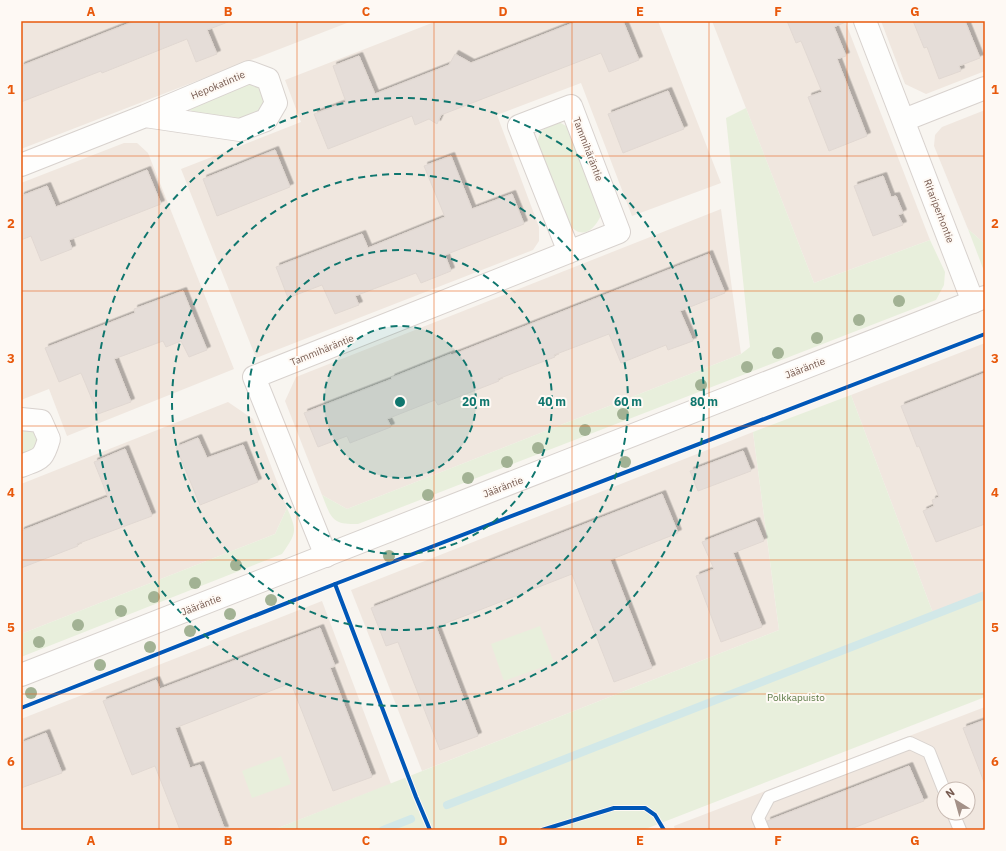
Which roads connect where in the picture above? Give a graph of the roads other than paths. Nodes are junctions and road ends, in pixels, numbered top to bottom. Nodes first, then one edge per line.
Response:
1 (865, 21) edge
2 (985, 88) edge
3 (145, 116) junction
4 (904, 120) junction
5 (21, 165) edge
6 (569, 252) junction
7 (979, 300) edge
8 (21, 419) edge
9 (21, 466) edge
10 (326, 556) junction
11 (21, 676) edge
12 (940, 781) edge
13 (763, 830) edge

1 - 4 street, Ritariperhontie
2 - 4 street
3 - 3 street, Hepokatintie
3 - 5 street, Hepokatintie
4 - 7 street, Ritariperhontie
6 - 6 street, Tammihäräntie
6 - 10 street, Tammihäräntie
7 - 10 street, Jääräntie
8 - 9 street
10 - 11 street, Jääräntie
12 - 13 lane

